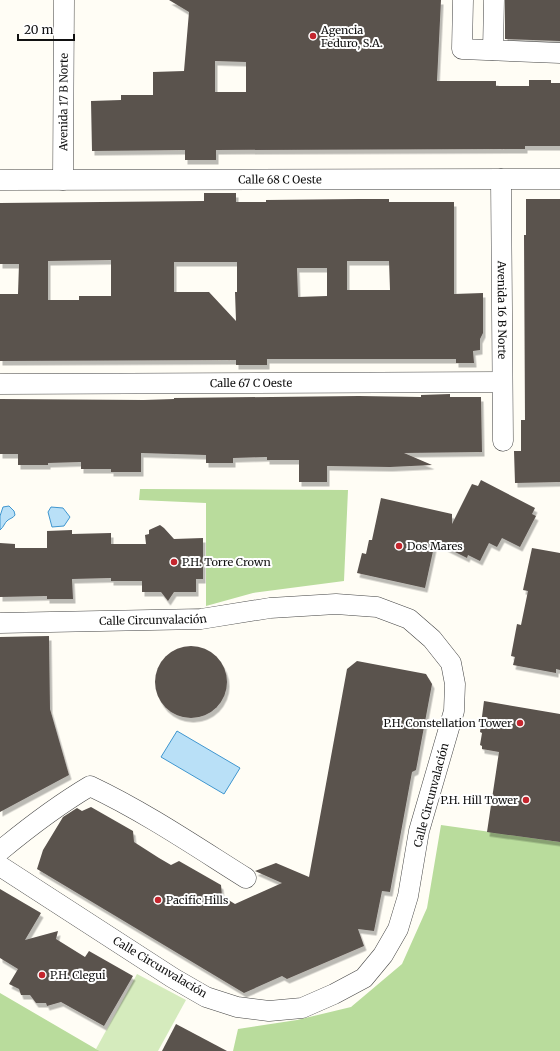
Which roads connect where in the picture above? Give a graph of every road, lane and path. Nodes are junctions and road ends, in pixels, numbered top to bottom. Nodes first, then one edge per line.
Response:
1 (64, 0) edge
2 (464, 0) edge
3 (494, 0) edge
4 (493, 50) junction
5 (560, 53) edge
6 (501, 179) junction
7 (560, 179) edge
8 (0, 180) edge
9 (63, 180) junction
10 (502, 382) junction
11 (0, 384) edge
12 (502, 441) dead end
13 (0, 623) edge
14 (0, 851) edge
15 (0, 866) edge
16 (246, 878) dead end

1 - 9 street, Avenida 17 B Norte
2 - 4 street
3 - 4 street
4 - 5 street
6 - 7 street, Calle 68 C Oeste
6 - 9 street, Calle 68 C Oeste
6 - 10 street, Avenida 16 B Norte
8 - 9 street, Calle 68 C Oeste
10 - 11 street, Calle 67 C Oeste
10 - 12 street, Avenida 16 B Norte
13 - 15 street, Calle Circunvalación
14 - 16 street

